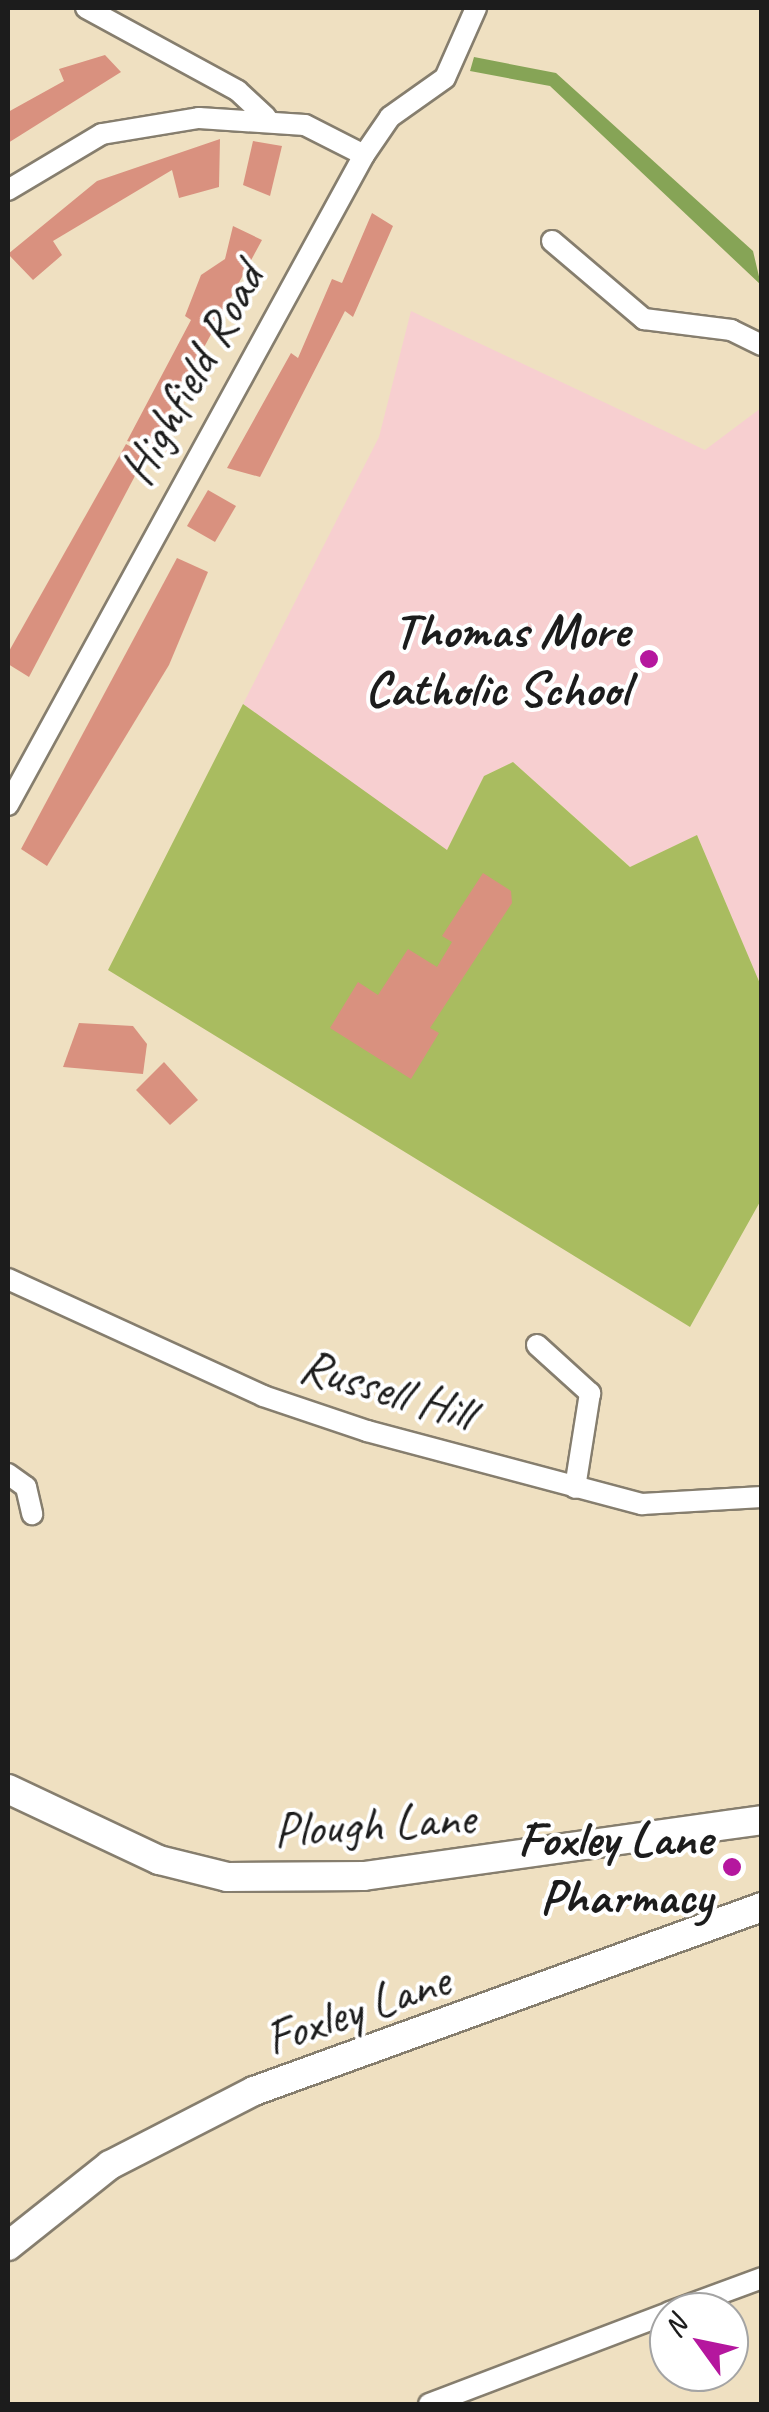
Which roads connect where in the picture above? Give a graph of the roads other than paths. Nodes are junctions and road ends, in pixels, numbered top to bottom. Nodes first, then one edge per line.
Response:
1 (86, 8) edge
2 (476, 8) edge
3 (266, 117) junction
4 (364, 155) junction
5 (8, 190) edge
6 (552, 241) dead end
7 (762, 345) edge
8 (8, 805) edge
9 (8, 1279) edge
10 (537, 1345) dead end
11 (8, 1474) edge
12 (575, 1488) junction
13 (762, 1497) edge
14 (32, 1514) dead end
15 (8, 1789) edge
16 (762, 1820) edge
17 (762, 1906) edge
18 (8, 2246) edge
19 (762, 2278) edge
20 (724, 2292) edge
21 (649, 2320) edge
22 (429, 2404) edge

1 - 3 street
2 - 4 street, Highfield Road
3 - 4 street
3 - 5 street
4 - 8 street, Highfield Road
6 - 7 street
9 - 12 street, Russell Hill
10 - 12 street
11 - 14 street
12 - 13 street, Russell Hill
15 - 16 main road, Plough Lane
17 - 18 main road, Foxley Lane
19 - 20 street
21 - 22 street

